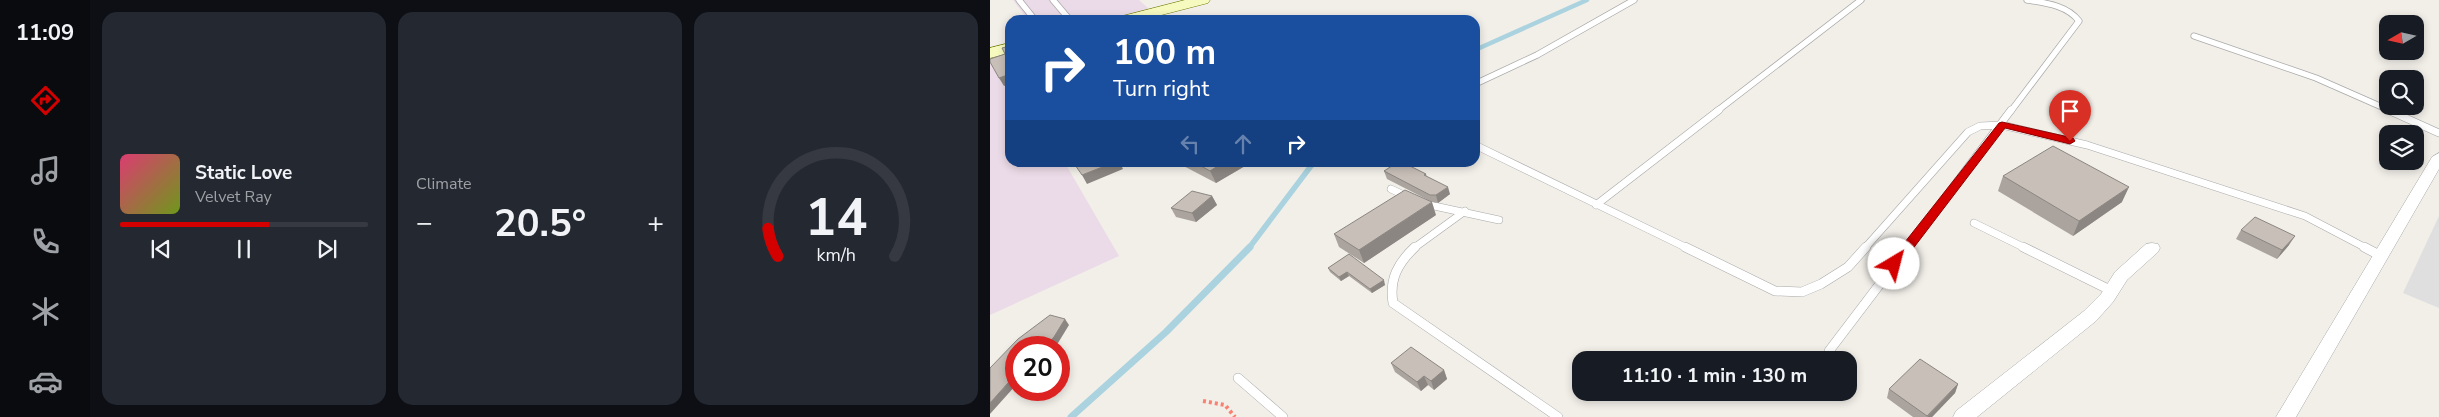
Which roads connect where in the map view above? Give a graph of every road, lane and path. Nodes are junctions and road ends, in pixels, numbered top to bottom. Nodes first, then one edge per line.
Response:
1 (1019, 0) edge
2 (1053, 0) edge
3 (1203, 0) edge
4 (1634, 0) edge
5 (1861, 0) edge
6 (2027, 0) edge
7 (1031, 15) edge
8 (1066, 15) edge
9 (1144, 15) edge
10 (2194, 36) dead end
11 (1005, 49) edge
12 (990, 53) edge
13 (1480, 82) edge
14 (2002, 125) junction
15 (2439, 133) edge
16 (1480, 147) edge
17 (2439, 157) edge
18 (1391, 189) dead end
19 (1596, 205) junction
20 (1465, 211) junction
21 (1499, 220) dead end
22 (1974, 223) dead end
23 (2152, 248) dead end
24 (2381, 256) junction
25 (2112, 291) junction
26 (1829, 351) dead end
27 (1238, 378) dead end
28 (1203, 400) dead end
29 (1235, 417) edge
30 (1283, 417) edge
31 (1558, 417) edge
32 (1963, 417) edge
33 (2286, 417) edge

1 - 7 lane
2 - 8 lane
3 - 9 street
4 - 13 lane
5 - 19 lane
6 - 14 lane
10 - 15 lane
11 - 12 street
14 - 19 lane
14 - 24 lane
14 - 26 lane
16 - 19 lane
17 - 24 street
18 - 20 lane
20 - 21 lane
20 - 31 lane
22 - 25 lane
23 - 25 street
24 - 33 street
25 - 32 street
27 - 30 lane
28 - 29 path

